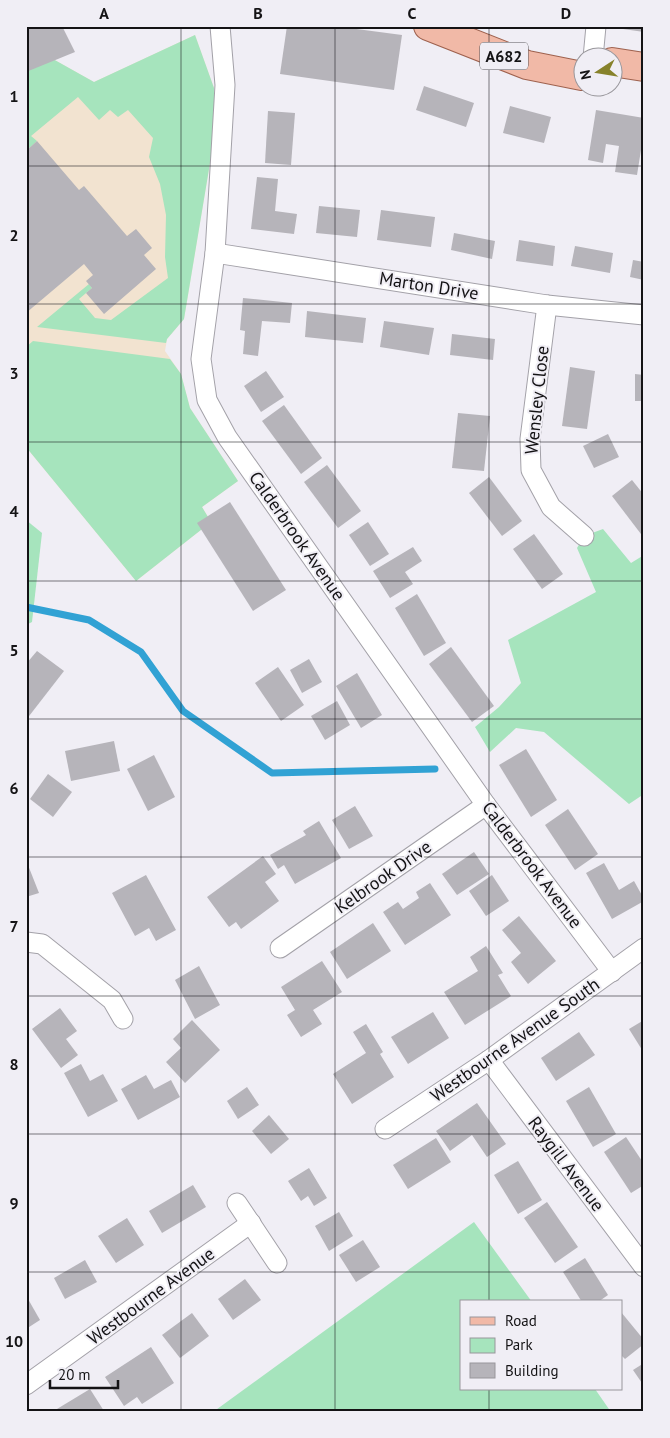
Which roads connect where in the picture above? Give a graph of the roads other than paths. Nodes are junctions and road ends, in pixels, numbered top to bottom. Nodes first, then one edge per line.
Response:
1 (220, 26) edge
2 (428, 26) edge
3 (475, 26) edge
4 (596, 26) edge
5 (594, 48) edge
6 (572, 56) edge
7 (622, 64) edge
8 (644, 67) edge
9 (572, 74) edge
10 (622, 83) edge
11 (644, 86) edge
12 (215, 253) junction
13 (547, 305) junction
14 (644, 316) edge
15 (584, 536) dead end
16 (486, 805) junction
17 (26, 942) edge
18 (280, 948) dead end
19 (644, 948) edge
20 (612, 972) junction
21 (123, 1019) dead end
22 (489, 1060) junction
23 (385, 1130) dead end
24 (237, 1203) dead end
25 (251, 1223) junction
26 (277, 1262) dead end
27 (644, 1267) edge
28 (26, 1385) edge

1 - 12 street, Calderbrook Avenue
2 - 9 main road, A682
3 - 6 main road, A682
4 - 5 street
7 - 8 main road
10 - 11 main road
12 - 13 street, Marton Drive
12 - 16 street, Calderbrook Avenue
13 - 14 street, Marton Drive
13 - 15 street, Wensley Close
16 - 18 street, Kelbrook Drive
16 - 20 street, Calderbrook Avenue
17 - 21 street
19 - 20 street, Westbourne Avenue South
20 - 22 street, Westbourne Avenue South
22 - 23 street, Westbourne Avenue South
22 - 27 street, Raygill Avenue
24 - 25 street
25 - 26 street
25 - 28 street, Westbourne Avenue

